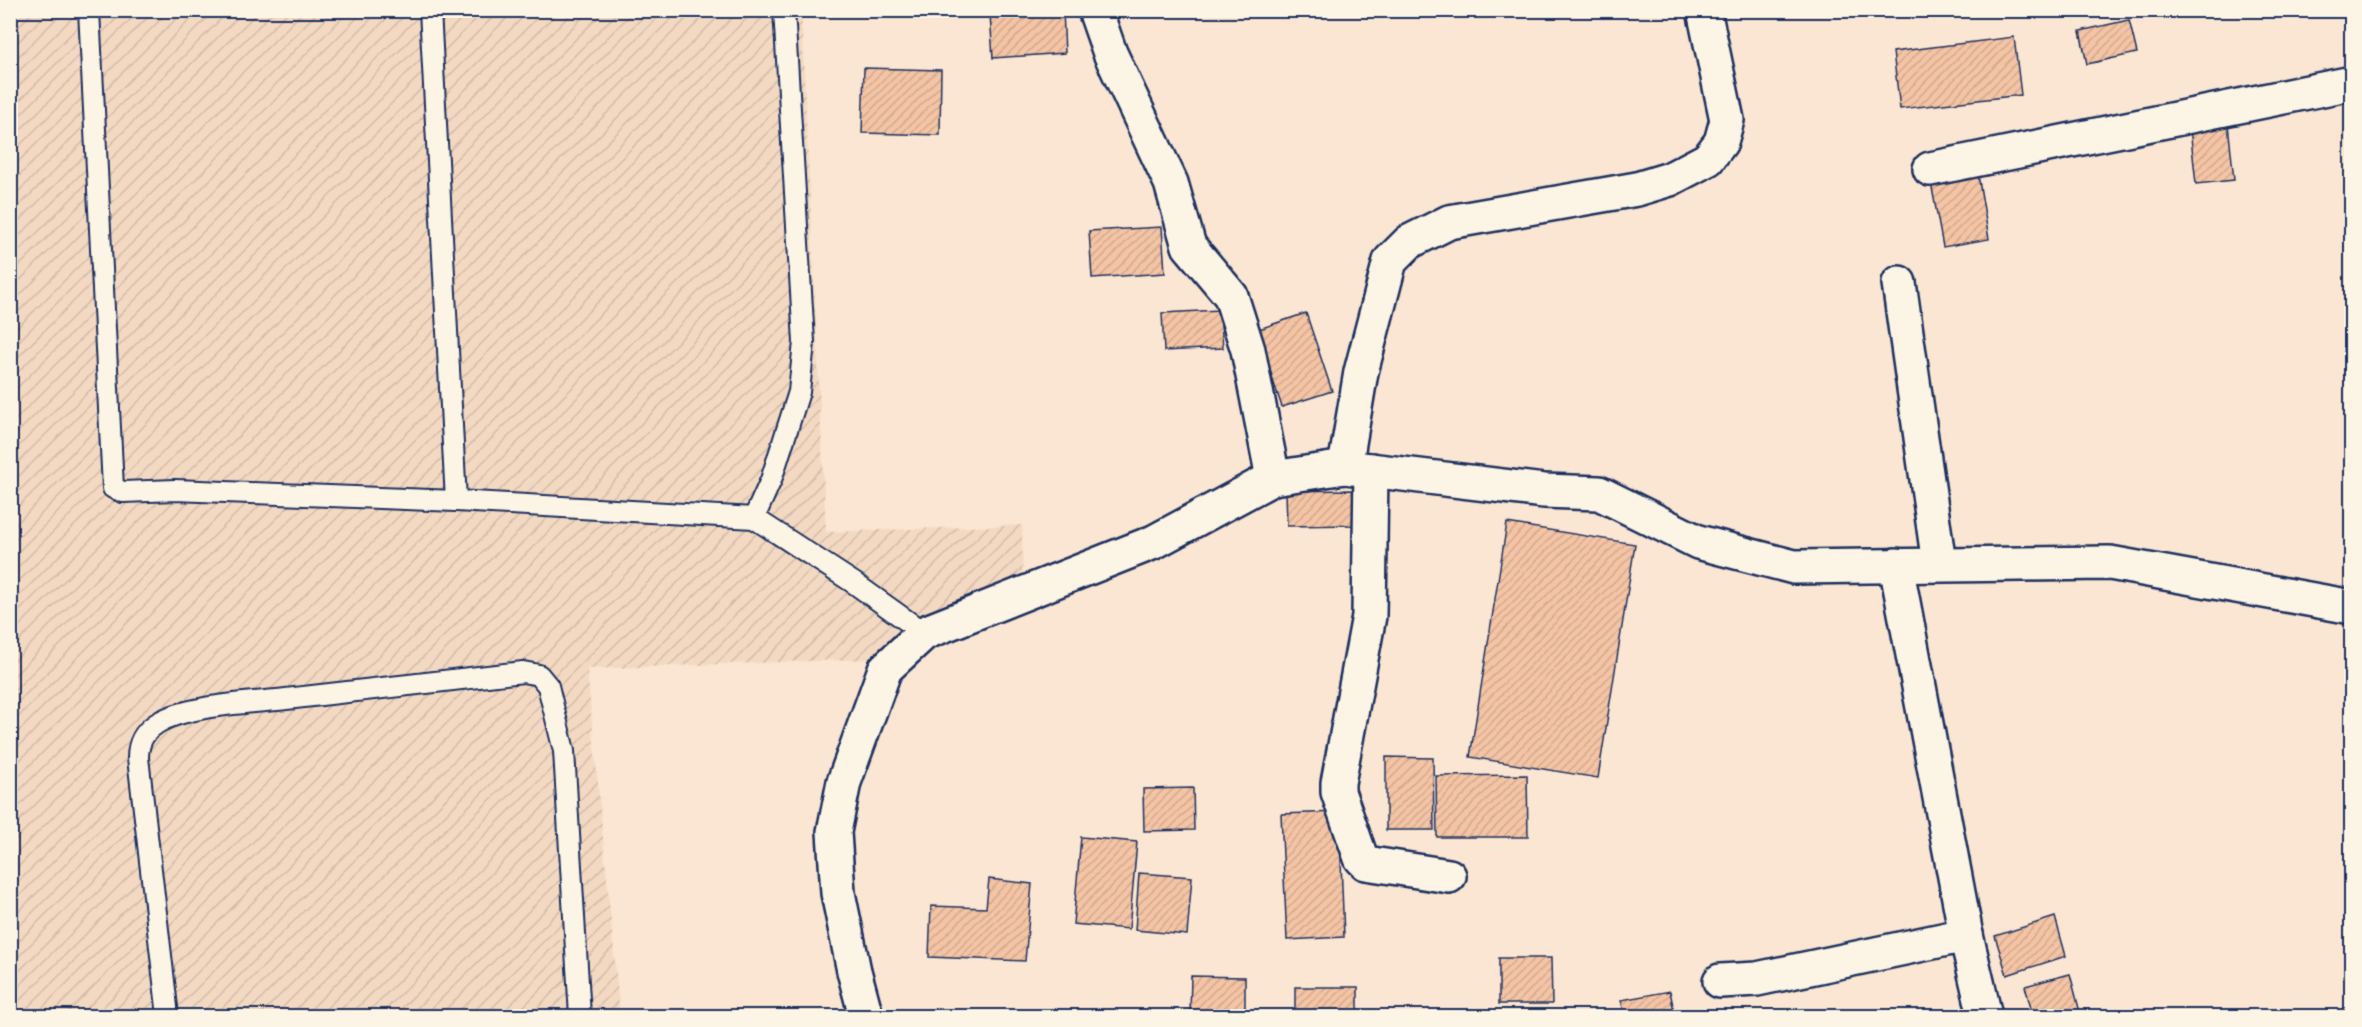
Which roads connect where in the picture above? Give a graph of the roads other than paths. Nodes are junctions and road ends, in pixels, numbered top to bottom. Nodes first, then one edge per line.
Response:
1 (89, 10) edge
2 (430, 10) edge
3 (784, 10) edge
4 (1095, 10) edge
5 (1704, 10) edge
6 (2352, 83) edge
7 (1930, 170) dead end
8 (1899, 284) dead end
9 (1358, 469) junction
10 (1273, 478) junction
11 (456, 501) junction
12 (754, 518) junction
13 (1939, 564) junction
14 (1896, 565) junction
15 (2352, 607) edge
16 (924, 633) junction
17 (1449, 876) dead end
18 (1966, 935) junction
19 (1720, 981) dead end
20 (168, 1017) edge
21 (580, 1017) edge
22 (866, 1017) edge
23 (1984, 1017) edge

1 - 11 lane
2 - 11 lane
3 - 12 lane
4 - 10 street
5 - 9 street
6 - 7 street
8 - 13 street
9 - 10 street
9 - 14 street
9 - 17 street
10 - 16 street
11 - 12 lane
12 - 16 lane
13 - 14 street
13 - 15 street
14 - 18 street
16 - 22 street
18 - 19 street
18 - 23 street
20 - 21 lane

